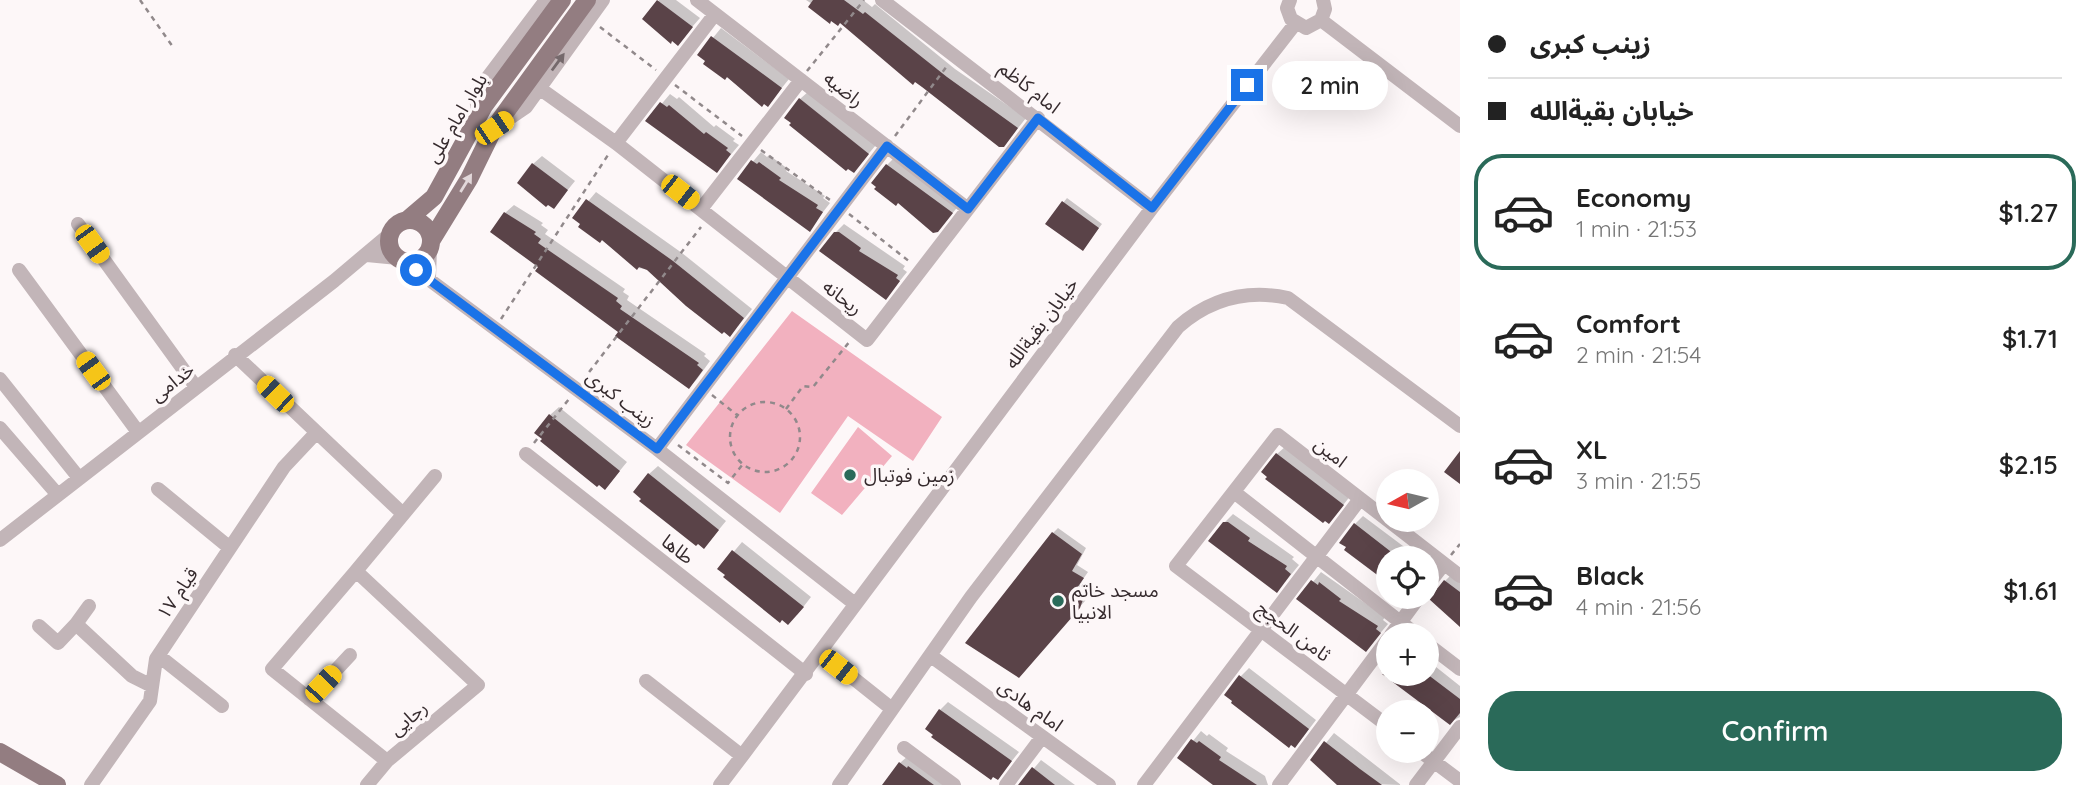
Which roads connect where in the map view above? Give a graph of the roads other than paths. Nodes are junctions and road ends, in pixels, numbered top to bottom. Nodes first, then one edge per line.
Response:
1 (546, 0) edge
2 (562, 0) edge
3 (587, 0) edge
4 (603, 0) edge
5 (697, 0) edge
6 (881, 0) edge
7 (1290, 0) edge
8 (1323, 0) edge
9 (715, 13) junction
10 (1321, 20) junction
11 (1295, 24) junction
12 (801, 80) junction
13 (539, 88) junction
14 (478, 117) junction
15 (1038, 118) junction
16 (1460, 125) edge
17 (494, 128) junction
18 (616, 142) junction
19 (887, 146) junction
20 (1152, 208) junction
21 (968, 209) junction
22 (705, 212) junction
23 (407, 220) junction
24 (78, 224) dead end
25 (391, 233) junction
26 (430, 244) junction
27 (367, 255) junction
28 (401, 260) junction
29 (19, 270) dead end
30 (786, 276) junction
31 (429, 278) junction
32 (235, 355) junction
33 (0, 379) edge
34 (196, 387) junction
35 (1460, 426) edge
36 (0, 428) edge
37 (138, 432) junction
38 (316, 433) junction
39 (657, 449) junction
40 (526, 454) road end
41 (435, 477) dead end
42 (79, 478) junction
43 (159, 489) dead end
44 (1234, 492) junction
45 (58, 495) junction
46 (1360, 499) junction
47 (402, 513) junction
48 (0, 540) edge
49 (230, 548) junction
50 (1317, 557) junction
51 (1444, 564) junction
52 (1439, 570) edge
53 (356, 571) junction
54 (1460, 576) edge
55 (855, 604) junction
56 (89, 606) dead end
57 (1410, 609) edge
58 (1400, 622) joint
59 (76, 624) junction
60 (39, 626) dead end
61 (1262, 631) junction
62 (824, 649) junction
63 (1439, 653) edge
64 (350, 655) dead end
65 (159, 656) junction
66 (931, 656) junction
67 (1376, 656) edge
68 (1460, 669) edge
69 (806, 674) junction
70 (646, 681) dead end
71 (152, 686) junction
72 (1348, 696) junction
73 (309, 699) junction
74 (222, 706) dead end
75 (892, 709) junction
76 (1376, 717) edge
77 (1460, 727) edge
78 (1042, 737) junction
79 (904, 748) dead end
80 (0, 752) edge
81 (1439, 754) edge
82 (742, 756) junction
83 (387, 761) junction
84 (1432, 763) edge
85 (1437, 763) edge
86 (1460, 781) edge
87 (57, 785) edge
88 (91, 785) edge
89 (367, 785) edge
90 (720, 785) edge
91 (839, 785) edge
92 (954, 785) edge
93 (1006, 785) edge
94 (1109, 785) edge
95 (1144, 785) edge
96 (1279, 785) edge
97 (1416, 785) edge

1 - 14 street
2 - 14 main road, بلوار امام علی
3 - 17 main road, بلوار امام علی
13 -> 4 street
5 - 9 street, راضیه
6 - 15 street, امام کاظم
7 - 11 street
8 - 10 street
9 - 12 street, راضیه
9 - 18 street
10 - 11 street
10 - 16 street
11 - 20 street, خیابان بقیةالله
12 - 19 street, راضیه
12 - 22 street
13 - 17 street
13 - 18 street, ریحانه
14 - 17 main road
14 - 23 main road, بلوار امام علی
15 - 20 street, امام کاظم
15 - 21 street, ریحانه
26 -> 17 main road, بلوار امام علی
18 - 22 street, ریحانه
19 - 21 street, راضیه
19 - 30 street
20 - 55 street, خیابان بقیةالله
21 - 30 street, ریحانه
22 - 30 street, ریحانه
23 - 25 main road
23 - 26 main road
24 - 34 street
25 - 27 street, خدامی
25 - 28 main road
26 - 28 main road
26 - 31 street
27 - 28 street
27 - 32 street, خدامی
28 - 31 street, زینب کبری
29 - 37 street
30 - 39 street
31 - 39 street, زینب کبری
32 - 34 street, خدامی
32 - 38 street
33 - 42 street
34 - 37 street, خدامی
35 - 66 street
36 - 45 street
37 - 42 street, خدامی
38 - 47 street
38 - 49 street, قیام ۱۷
39 - 55 street, زینب کبری
40 - 69 street, طاها
41 - 47 street
42 - 45 street, خدامی
43 - 49 street
44 - 46 street, امین
44 - 50 street
44 - 61 street, ثامن الحجج
45 - 48 street, خدامی
46 - 50 street
46 - 51 street, امین
47 - 53 street
49 - 65 street, قیام ۱۷
50 - 58 street
50 - 61 street
51 - 52 street
51 - 54 street, امین
53 - 73 street
53 - 83 street, رجایی
55 - 62 street, خیابان بقیةالله
56 - 59 street
57 - 58 street
59 - 60 street
59 - 71 street
61 - 72 street, ثامن الحجج
61 - 95 street
62 - 69 street, خیابان بقیةالله
62 - 75 street
63 - 68 street
64 - 73 street
65 - 71 street, قیام ۱۷
65 - 74 street
66 - 75 street
66 - 78 street, امام هادی
67 - 72 street
69 - 82 street, خیابان بقیةالله
70 - 82 street
71 - 88 street, قیام ۱۷
72 - 76 street, ثامن الحجج
72 - 96 street
73 - 83 street
75 - 91 street
77 - 81 street
78 - 93 street
78 - 94 street, امام هادی
79 - 92 street
80 - 87 main road
82 - 90 street, خیابان بقیةالله
83 - 89 street, رجایی
84 - 97 street
85 - 86 street

